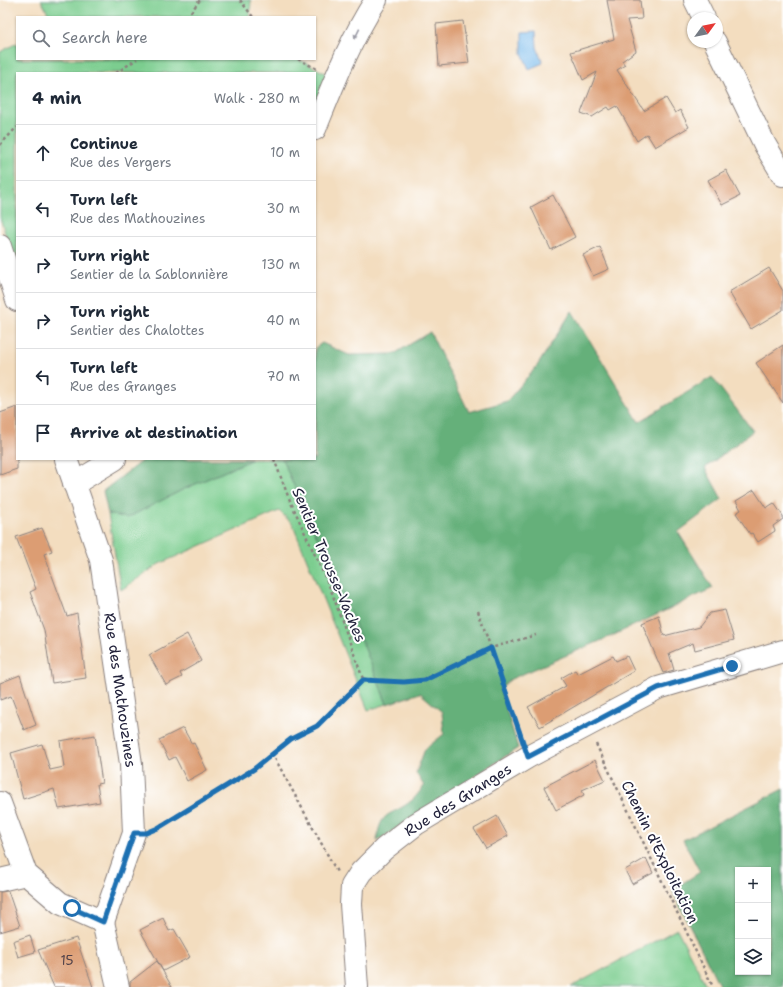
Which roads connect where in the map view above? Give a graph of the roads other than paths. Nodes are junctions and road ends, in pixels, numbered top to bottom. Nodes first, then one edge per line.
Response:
1 (376, 0) edge
2 (696, 0) edge
3 (701, 12) edge
4 (718, 48) edge
5 (316, 126) edge
6 (783, 175) edge
7 (0, 246) edge
8 (16, 297) edge
9 (66, 460) edge
10 (113, 460) edge
11 (74, 484) junction
12 (783, 652) edge
13 (0, 803) edge
14 (26, 874) junction
15 (0, 880) edge
16 (103, 922) junction
17 (118, 987) edge
18 (357, 987) edge

1 -> 5 street
2 - 3 street
4 - 6 street
7 - 8 street
9 - 11 street, Rue des Mathouzines
10 - 11 street
11 - 16 street, Rue des Mathouzines
12 - 18 street, Rue des Granges
13 - 14 street
14 - 15 street
14 - 16 street
16 - 17 street

